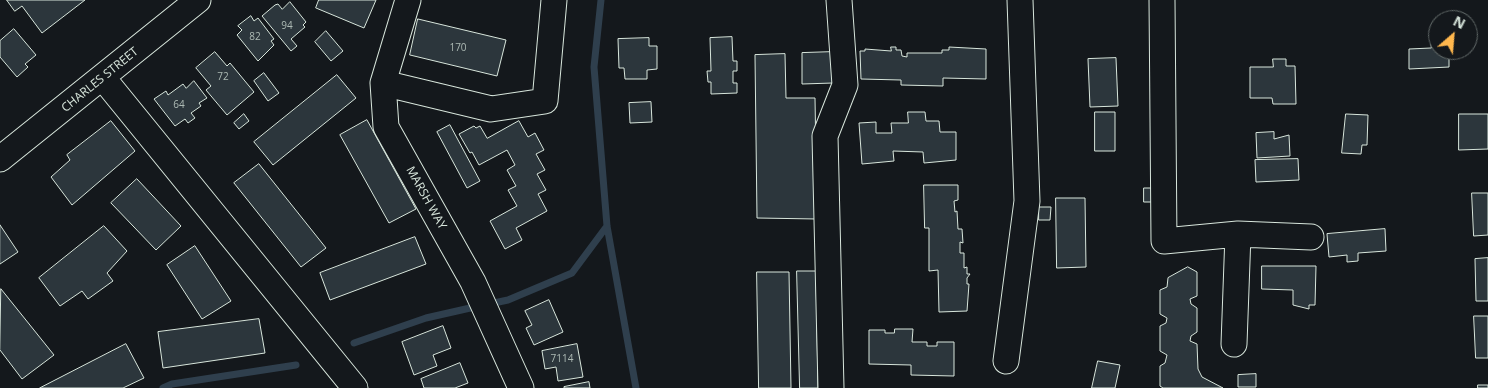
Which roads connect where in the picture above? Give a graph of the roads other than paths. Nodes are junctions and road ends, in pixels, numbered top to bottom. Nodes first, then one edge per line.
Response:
1 (198, 0) edge
2 (408, 0) edge
3 (554, 0) edge
4 (839, 0) edge
5 (1020, 0) edge
6 (1162, 0) edge
7 (103, 78) junction
8 (383, 83) junction
9 (0, 159) edge
10 (1238, 234) junction
11 (1312, 237) dead end
12 (1234, 344) dead end
13 (1006, 361) dead end
14 (355, 388) edge
15 (521, 388) edge
16 (831, 388) edge

1 - 7 street, CHARLES STREET
2 - 8 street, MARSH WAY
3 - 8 street
4 - 16 street
5 - 13 street
6 - 10 street
7 - 9 street, CHARLES STREET
7 - 14 street
8 - 15 street, MARSH WAY
10 - 11 street
10 - 12 street

